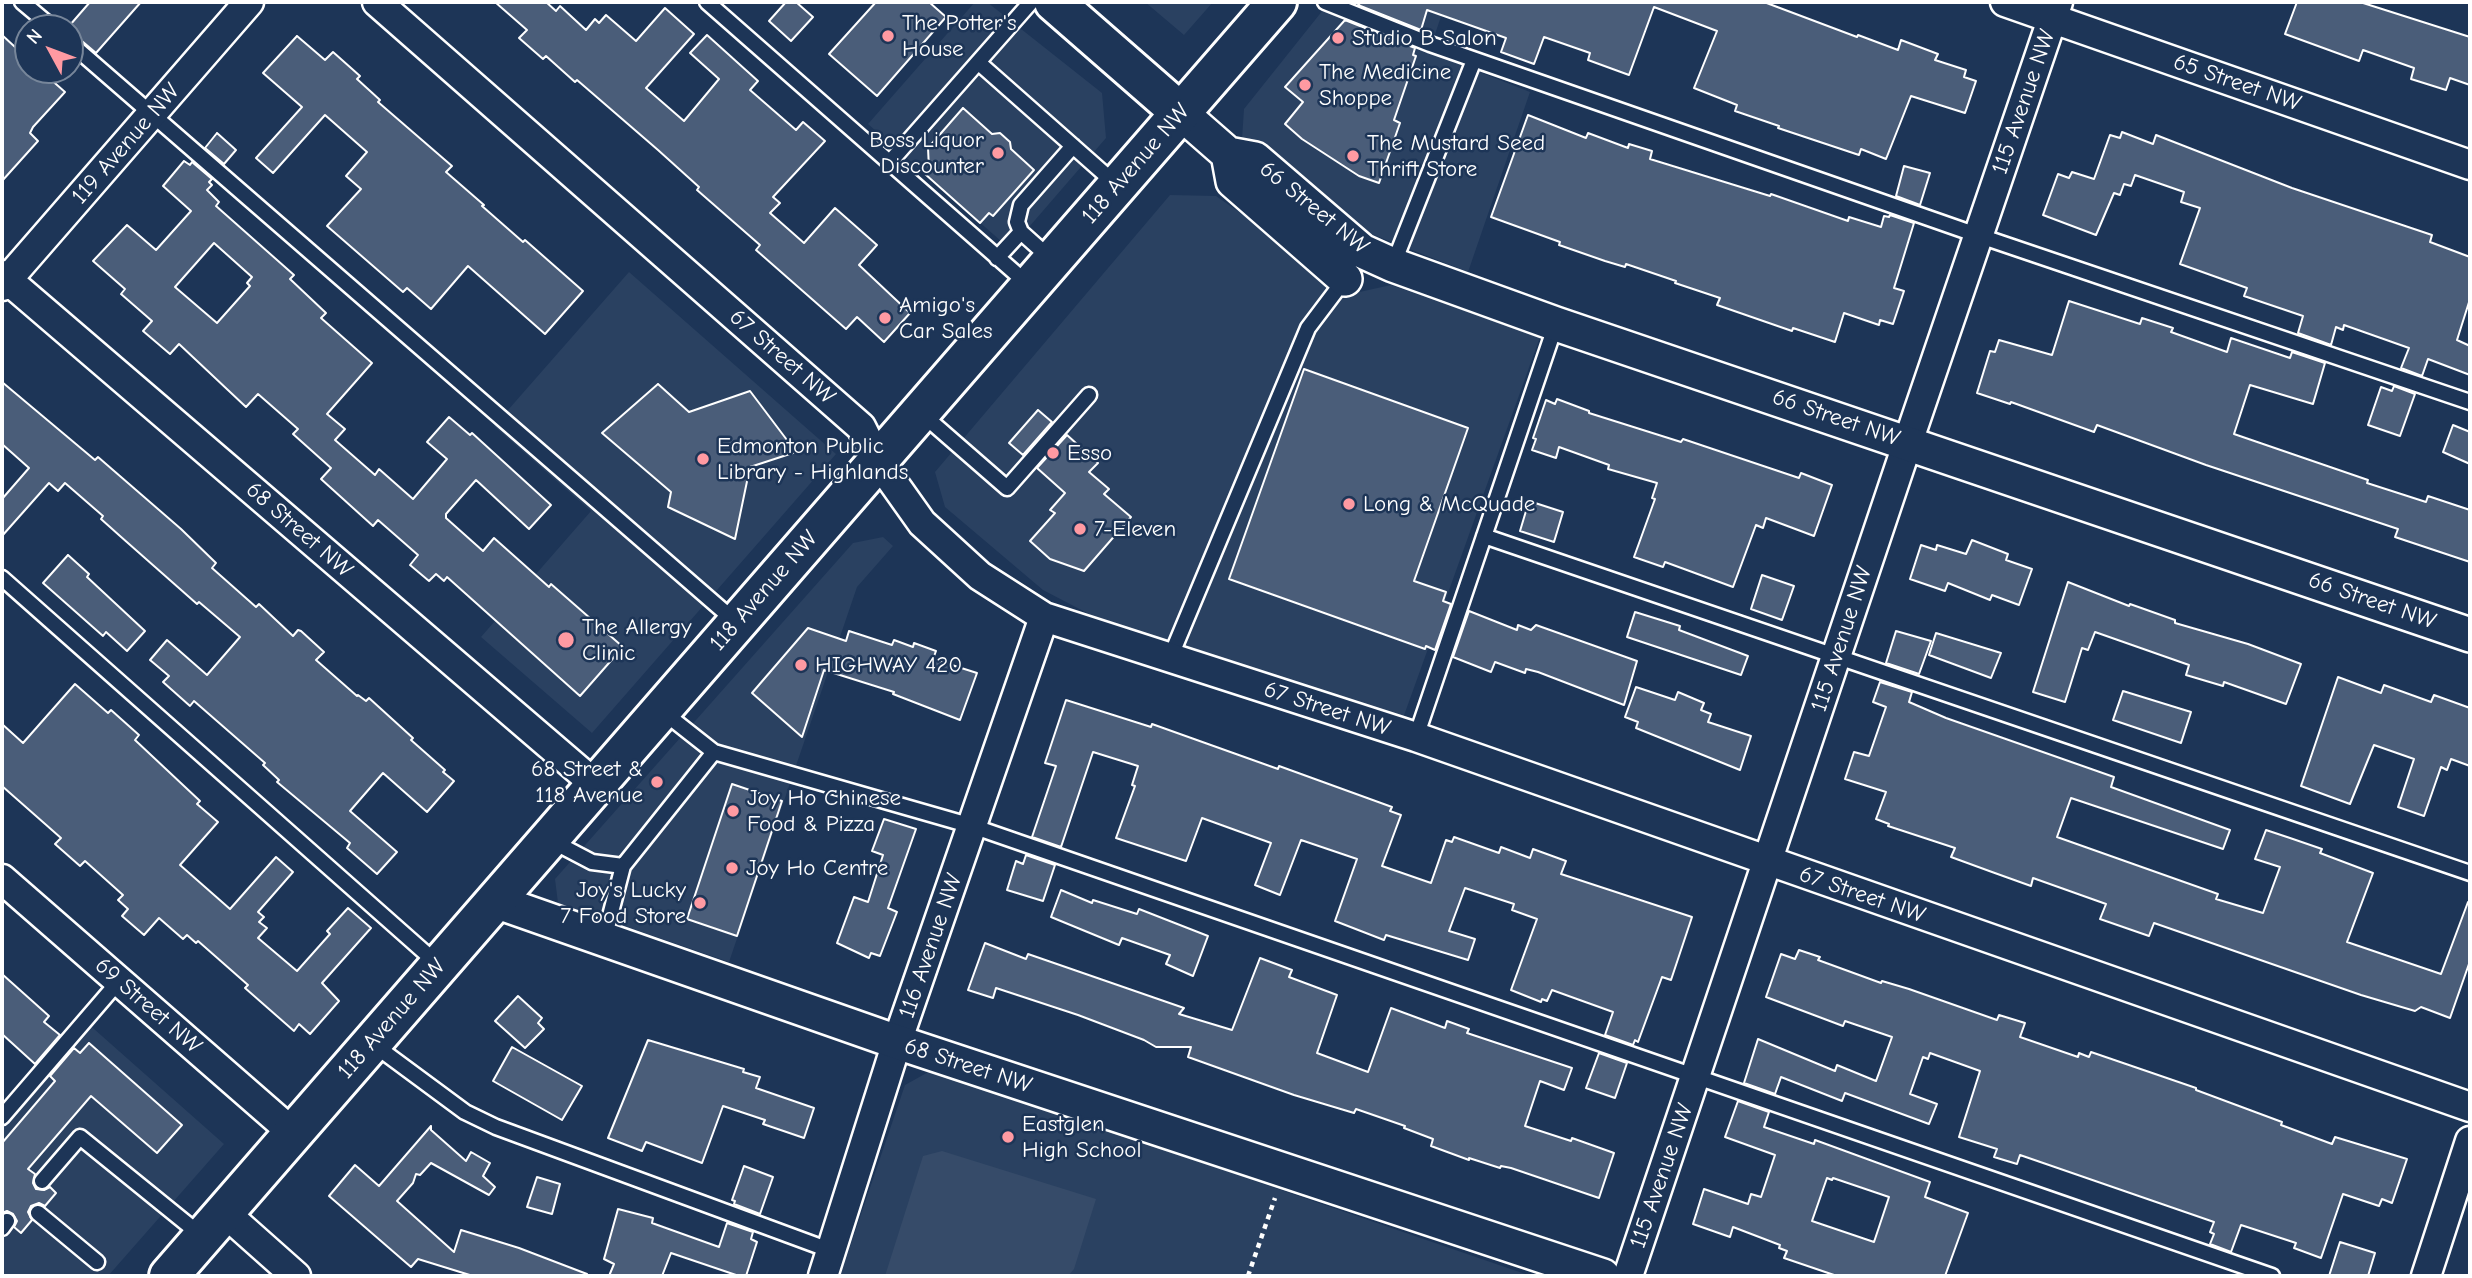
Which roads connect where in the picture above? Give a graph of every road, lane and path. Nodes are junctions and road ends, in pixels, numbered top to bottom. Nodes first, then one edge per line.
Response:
1 (22, 2) edge
2 (249, 2) edge
3 (377, 2) edge
4 (707, 2) edge
5 (1031, 2) edge
6 (1054, 2) edge
7 (1277, 2) edge
8 (1325, 2) edge
9 (2005, 2) edge
10 (2055, 10) edge
11 (36, 14) edge
12 (84, 55) edge
13 (1474, 60) junction
14 (979, 63) junction
15 (1180, 113) junction
16 (152, 114) junction
17 (1073, 146) junction
18 (890, 162) junction
19 (2470, 165) edge
20 (1118, 185) junction
21 (1021, 232) junction
22 (1979, 236) junction
23 (997, 258) junction
24 (1353, 265) junction
25 (1393, 265) junction
26 (1041, 273) junction
27 (4, 280) edge
28 (1556, 324) junction
29 (1089, 395) dead end
30 (2470, 402) edge
31 (920, 412) junction
32 (1908, 442) junction
33 (878, 461) junction
34 (1484, 536) junction
35 (2, 578) edge
36 (1044, 617) junction
37 (737, 623) junction
38 (2470, 635) edge
39 (1836, 656) junction
40 (1170, 658) junction
41 (661, 710) junction
42 (1416, 737) junction
43 (715, 752) junction
44 (596, 785) junction
45 (972, 825) junction
46 (548, 839) junction
47 (1768, 863) junction
48 (622, 866) junction
49 (2470, 873) edge
50 (2, 879) edge
51 (495, 901) junction
52 (604, 939) junction
53 (439, 965) junction
54 (119, 981) junction
55 (897, 1042) junction
56 (371, 1043) junction
57 (1695, 1077) junction
58 (2470, 1107) edge
59 (2, 1116) edge
60 (293, 1133) junction
61 (2470, 1141) edge
62 (42, 1181) dead end
63 (1278, 1189) dead end
64 (38, 1213) dead end
65 (214, 1224) junction
66 (97, 1262) dead end
67 (827, 1264) edge
68 (169, 1276) edge
69 (296, 1276) edge
70 (1248, 1276) edge
71 (1602, 1276) edge
72 (1628, 1276) edge
73 (2272, 1276) edge
74 (2426, 1276) edge

1 - 11 lane
2 - 16 street, 119 Avenue NW
3 - 33 street, 67 Street NW
4 - 18 lane
5 - 14 lane
6 - 15 main road, 66 Street NW
7 - 15 main road, 118 Avenue NW
8 - 13 lane
9 - 10 street, 65 Street NW
10 - 19 street, 65 Street NW
10 - 22 street, 115 Avenue NW
12 - 16 lane
13 - 22 lane
13 - 25 lane
14 - 17 lane
14 - 18 lane
15 - 20 main road, 118 Avenue NW
15 - 24 street, 66 Street NW
16 - 27 street, 119 Avenue NW
16 - 37 lane
17 - 20 lane
17 - 21 lane
18 - 23 lane
20 - 26 main road, 118 Avenue NW
21 - 23 lane
21 - 26 lane
22 - 30 lane
22 - 32 street, 115 Avenue NW
23 - 26 lane
24 - 25 street, 66 Street NW
24 - 40 lane
25 - 28 street, 66 Street NW
26 - 31 main road, 118 Avenue NW
27 - 44 street, 68 Street NW
28 - 32 street, 66 Street NW
28 - 34 lane
29 - 31 lane
31 - 33 main road, 118 Avenue NW
32 - 38 street, 66 Street NW
32 - 39 street, 115 Avenue NW
33 - 36 street, 67 Street NW
33 - 37 main road, 118 Avenue NW
34 - 39 lane
34 - 42 lane
35 - 53 lane
36 - 40 street, 67 Street NW
36 - 45 street, 116 Avenue NW
37 - 41 main road, 118 Avenue NW
39 - 47 street, 115 Avenue NW
39 - 49 lane
40 - 42 street, 67 Street NW
41 - 43 lane
41 - 44 main road, 118 Avenue NW
42 - 47 street, 67 Street NW
43 - 45 lane
43 - 48 lane
44 - 46 main road, 118 Avenue NW
45 - 55 street, 116 Avenue NW
45 - 57 lane
46 - 48 lane
46 - 51 main road, 118 Avenue NW
47 - 57 street, 115 Avenue NW
47 - 58 street, 67 Street NW
48 - 52 lane
50 - 54 street, 69 Street NW
51 - 52 street, 68 Street NW
51 - 53 main road, 118 Avenue NW
52 - 55 street, 68 Street NW
53 - 56 main road, 118 Avenue NW
54 - 59 lane
54 - 60 street, 69 Street NW
55 - 67 street, 116 Avenue NW
55 - 71 street, 68 Street NW
56 - 60 main road, 118 Avenue NW
56 - 67 lane
57 - 72 street, 115 Avenue NW
57 - 73 lane
60 - 65 main road, 118 Avenue NW
61 - 74 street
62 - 65 lane
63 - 70 path
64 - 66 lane
65 - 68 main road, 118 Avenue NW
65 - 69 street

